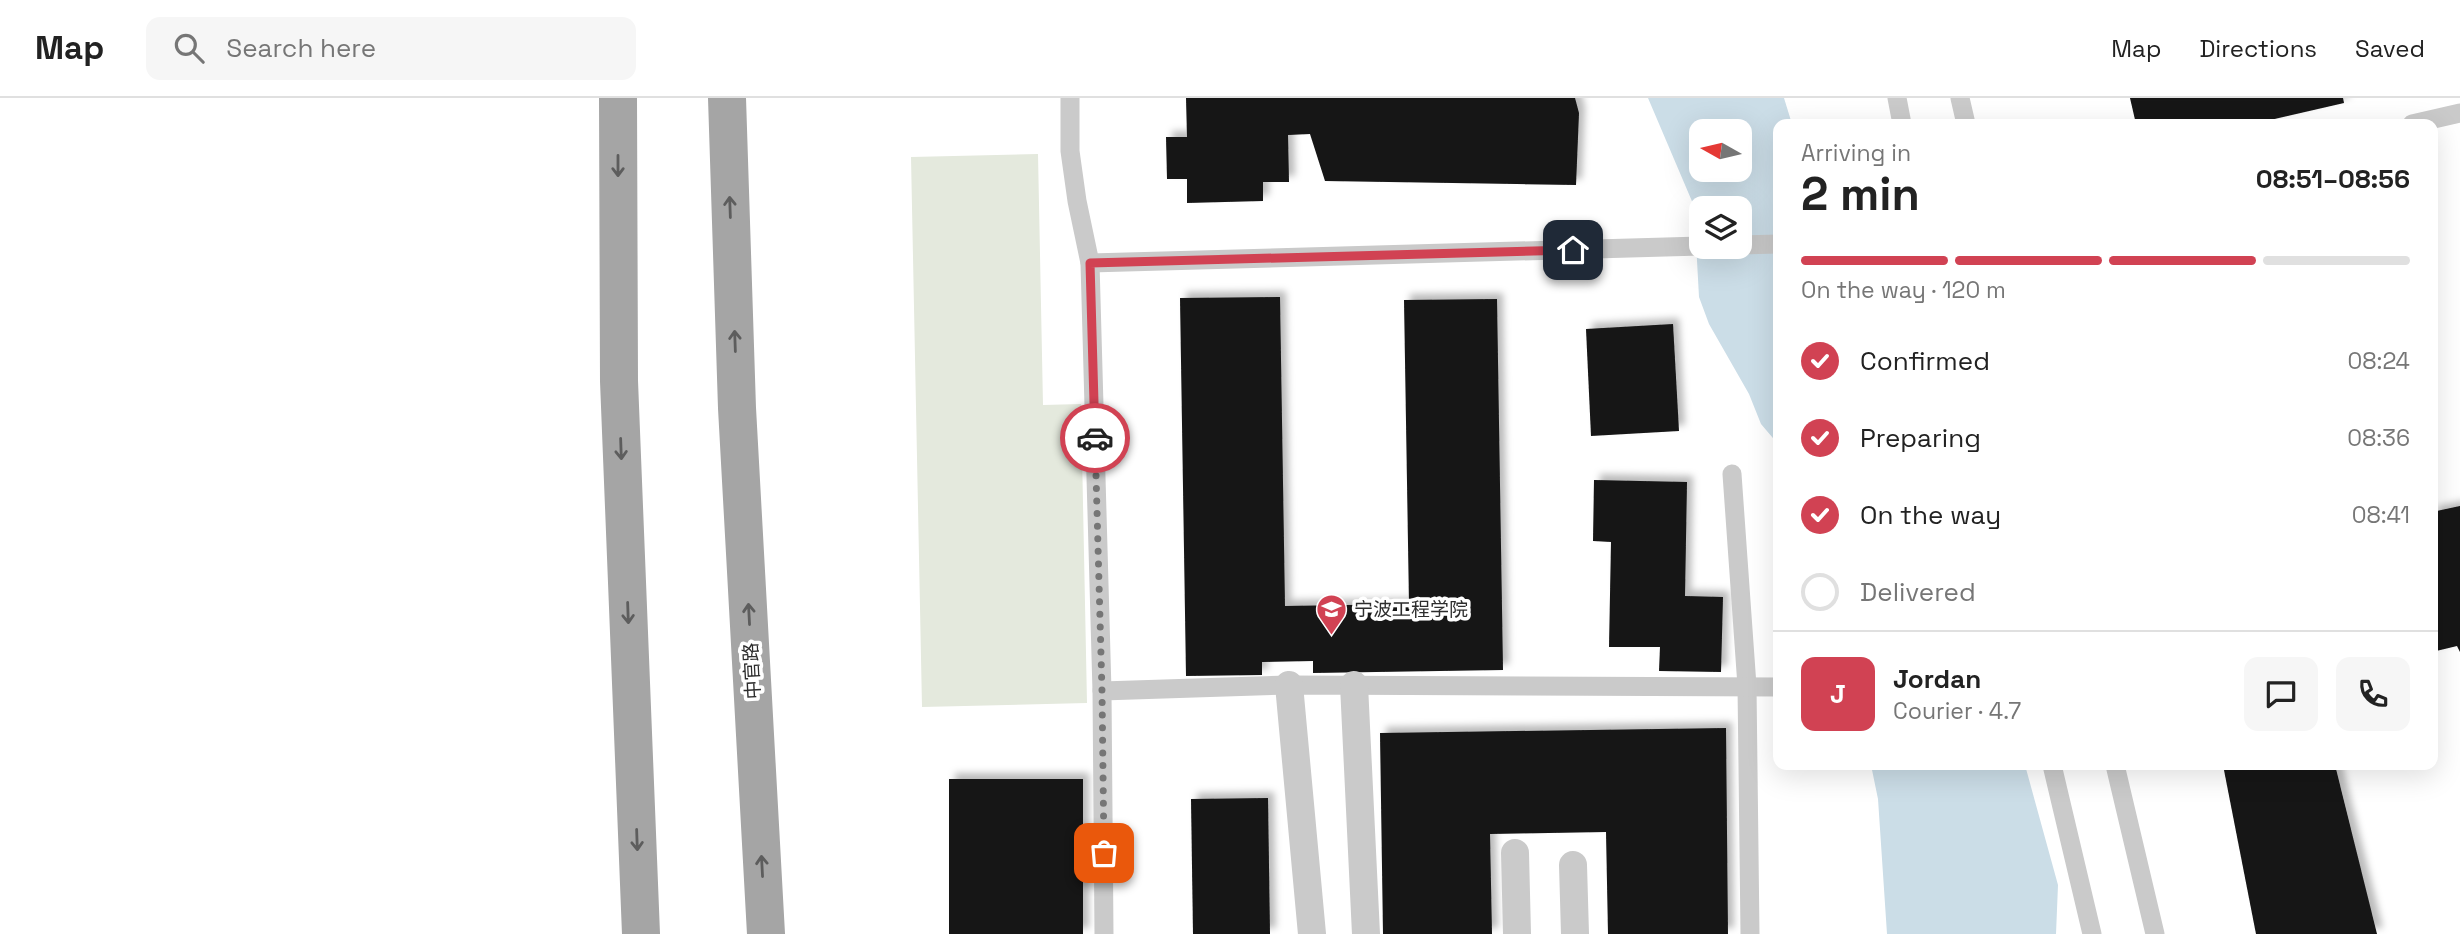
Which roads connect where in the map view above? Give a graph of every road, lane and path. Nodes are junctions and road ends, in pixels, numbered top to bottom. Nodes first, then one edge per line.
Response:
1 (618, 98) edge
2 (727, 98) edge
3 (1070, 98) edge
4 (1897, 98) edge
5 (1960, 98) edge
6 (2460, 113) edge
7 (1901, 119) edge
8 (1964, 119) edge
9 (2434, 119) edge
10 (1773, 244) edge
11 (1752, 245) edge
12 (1689, 247) edge
13 (1090, 263) junction
14 (1732, 474) dead end
15 (1289, 685) junction
16 (1354, 685) junction
17 (1747, 686) junction
18 (1773, 687) edge
19 (1102, 691) junction
20 (2053, 770) edge
21 (2116, 770) edge
22 (1515, 853) dead end
23 (1573, 865) dead end
24 (641, 934) edge
25 (766, 934) edge
26 (1104, 934) edge
27 (1312, 934) edge
28 (1366, 934) edge
29 (1517, 934) edge
30 (1575, 934) edge
31 (1750, 934) edge
32 (2092, 934) edge
33 (2155, 934) edge

1 -> 24 main road
25 -> 2 main road, 中官路
3 - 13 lane
4 - 7 lane
5 - 8 lane
6 - 9 lane
10 - 11 lane
12 - 13 lane
13 - 19 lane
14 - 17 lane
15 - 16 lane
15 - 19 lane
15 - 27 street
16 - 17 lane
16 - 28 street
17 - 18 lane
17 - 31 lane
19 - 26 lane
20 - 32 lane
21 - 33 lane
22 - 29 street
23 - 30 street

